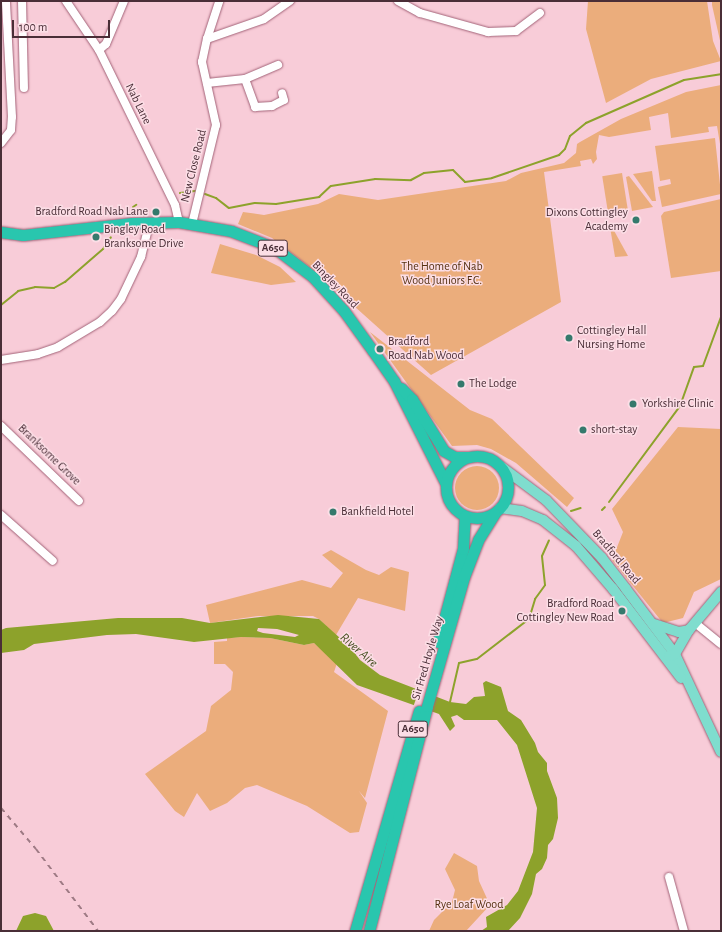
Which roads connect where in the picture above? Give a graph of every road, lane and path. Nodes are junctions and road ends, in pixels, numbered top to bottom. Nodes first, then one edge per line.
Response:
1 (6, 1) edge
2 (22, 1) edge
3 (66, 1) edge
4 (124, 1) edge
5 (219, 1) edge
6 (290, 1) edge
7 (404, 2) edge
8 (540, 13) dead end
9 (207, 39) junction
10 (99, 50) junction
11 (278, 65) dead end
12 (245, 79) junction
13 (207, 83) junction
14 (24, 88) dead end
15 (282, 93) dead end
16 (1, 143) edge
17 (150, 222) junction
18 (179, 222) junction
19 (192, 224) junction
20 (1, 232) edge
21 (1, 360) edge
22 (394, 381) junction
23 (1, 426) edge
24 (470, 457) junction
25 (499, 465) junction
26 (446, 484) junction
27 (80, 501) dead end
28 (497, 511) junction
29 (1, 514) edge
30 (465, 516) junction
31 (54, 561) dead end
32 (721, 592) edge
33 (456, 593) junction
34 (652, 623) junction
35 (688, 629) junction
36 (668, 644) junction
37 (721, 644) edge
38 (675, 654) junction
39 (664, 656) junction
40 (688, 687) junction
41 (721, 752) edge
42 (380, 868) junction
43 (670, 877) dead end
44 (355, 931) edge
45 (369, 931) edge
46 (684, 931) edge

1 - 16 street
2 - 14 street
3 - 10 street, Nab Lane
4 - 10 street
5 - 9 street, New Close Road
6 - 9 street
7 - 8 street
9 - 13 street, New Close Road
10 - 18 street, Nab Lane
11 - 12 street
12 - 13 street
12 - 15 street
13 - 19 street, New Close Road
17 - 18 highway, Bingley Road / A650
17 - 20 highway, Bingley Road / A650
17 - 21 street
18 - 19 highway, Bingley Road / A650
19 - 22 highway, Bingley Road / A650
22 - 24 highway, A650
22 - 26 highway, Bingley Road / A650
23 - 27 street, Branksome Grove
24 - 25 highway, A650
24 - 26 highway
25 - 28 highway, A650
25 - 34 main road, Bradford Road
26 - 30 highway, A650
28 - 30 highway
28 - 33 highway, Sir Fred Hoyle Way / A650
28 - 39 main road, Bradford Road
29 - 31 street
30 - 33 highway, Sir Fred Hoyle Way / A650
32 - 35 main road
33 - 42 highway, Sir Fred Hoyle Way / A650
34 - 35 main road
34 - 36 main road, Bradford Road
35 - 36 main road
35 - 37 street
35 - 38 main road
36 - 38 main road, Bradford Road
36 - 39 main road
38 - 39 main road
38 - 40 main road, Bradford Road
39 - 40 main road, Bradford Road
40 - 41 main road, Bradford Road
42 - 44 highway, Sir Fred Hoyle Way / A650
42 - 45 highway, Sir Fred Hoyle Way / A650
43 - 46 street

